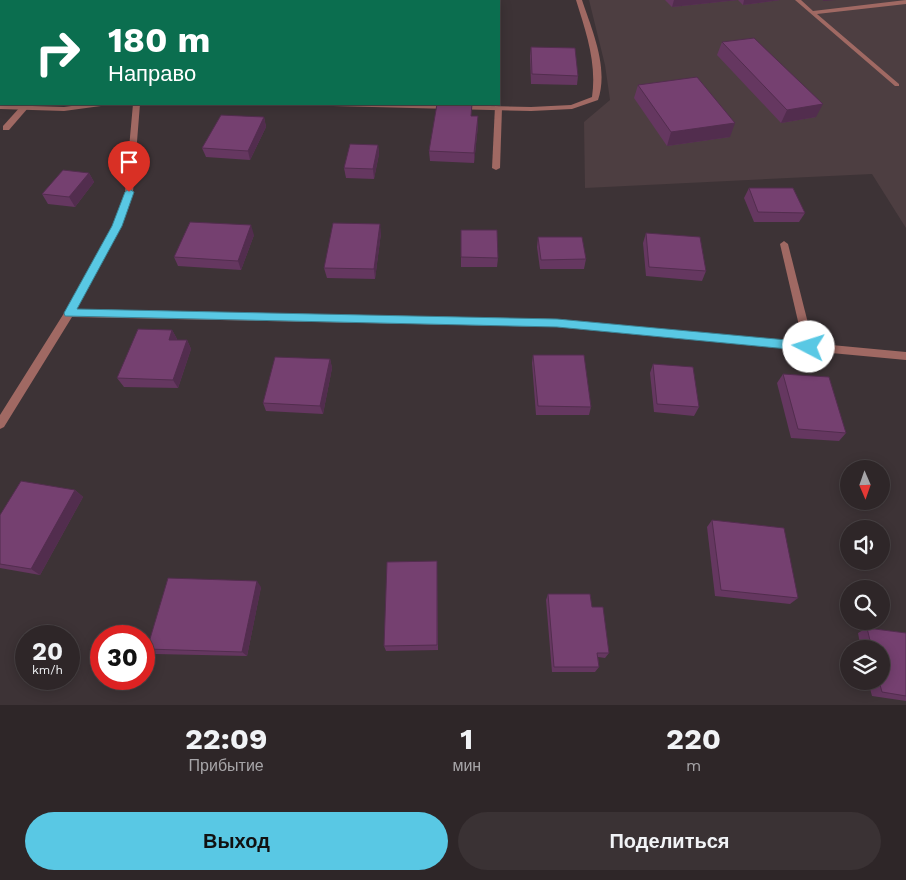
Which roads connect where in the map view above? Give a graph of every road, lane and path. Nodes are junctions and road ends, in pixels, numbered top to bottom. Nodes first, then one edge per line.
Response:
1 (580, 0) edge
2 (798, 0) edge
3 (906, 2) edge
4 (812, 12) junction
5 (897, 85) dead end
6 (94, 105) edge
7 (136, 105) edge
8 (374, 105) edge
9 (0, 107) edge
10 (24, 108) junction
11 (498, 108) junction
12 (6, 128) dead end
13 (496, 168) dead end
14 (784, 244) dead end
15 (69, 313) junction
16 (809, 347) junction
17 (906, 356) edge
18 (0, 424) edge

1 - 11 street
2 - 4 street
3 - 4 street
4 - 5 street
6 - 10 street
7 - 15 street
8 - 11 street
9 - 10 street
10 - 12 street
11 - 13 street
14 - 16 street
15 - 16 street
15 - 18 street
16 - 17 street

